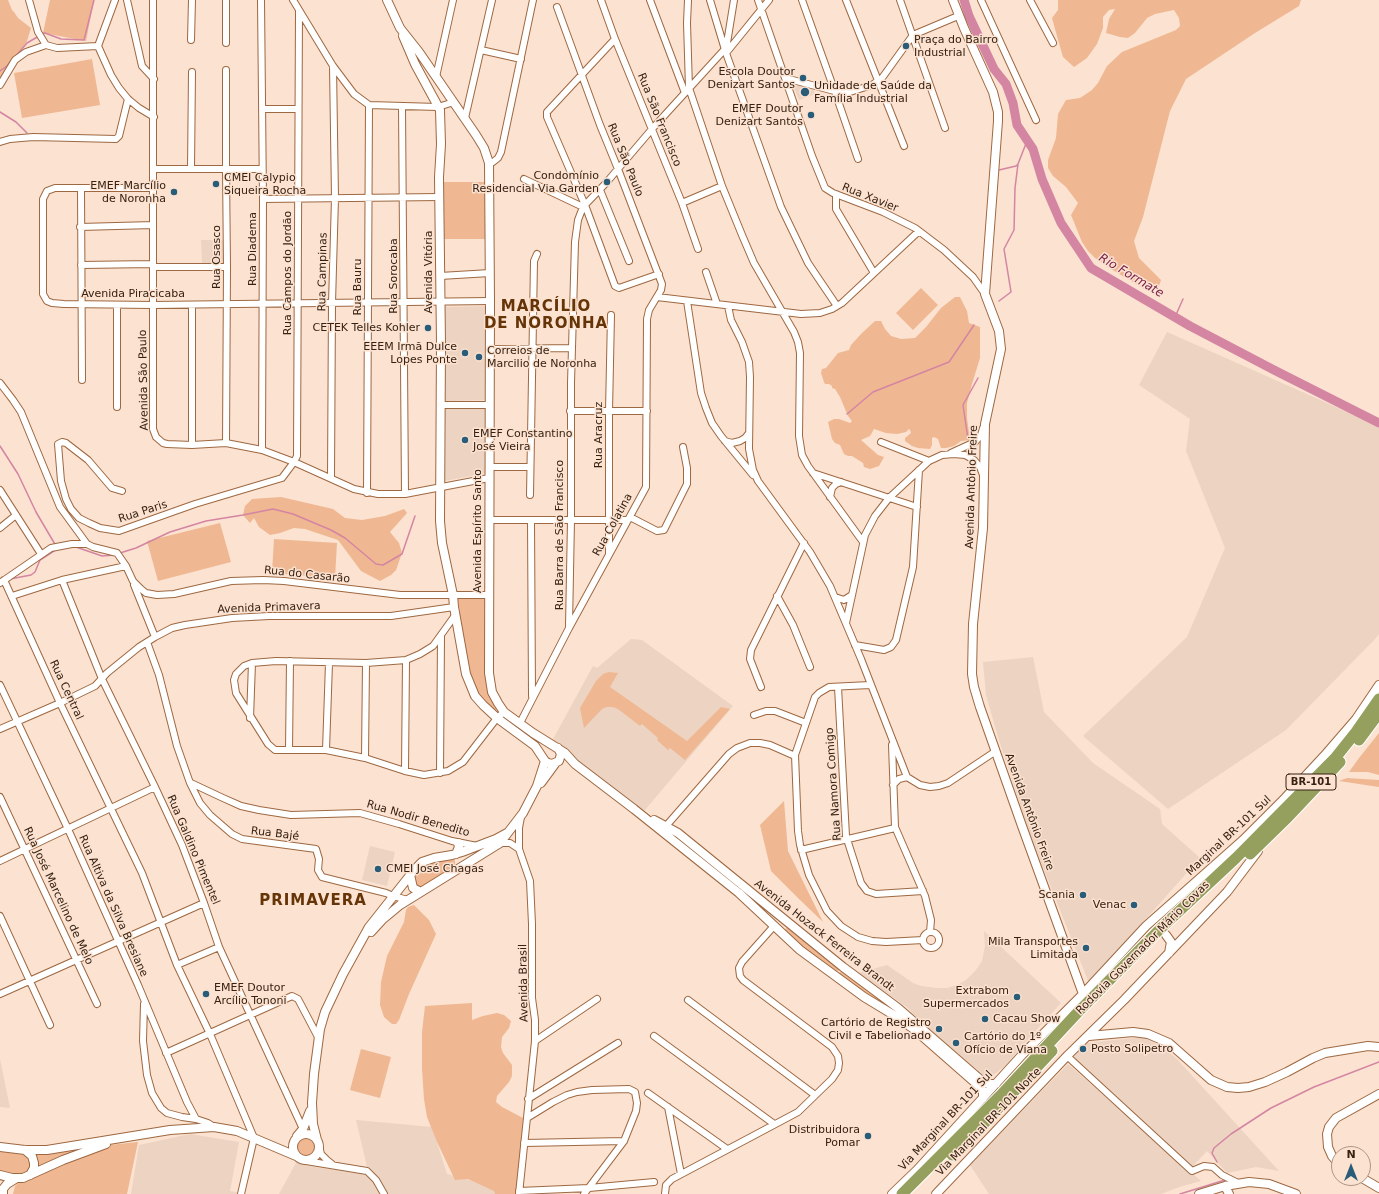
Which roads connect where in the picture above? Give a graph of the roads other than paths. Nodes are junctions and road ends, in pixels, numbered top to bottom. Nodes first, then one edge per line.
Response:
1 (29, 0) edge
2 (115, 0) edge
3 (127, 0) edge
4 (153, 0) edge
5 (192, 0) edge
6 (226, 0) edge
7 (261, 0) edge
8 (293, 0) edge
9 (387, 0) edge
10 (453, 0) edge
11 (492, 0) edge
12 (533, 0) edge
13 (601, 0) edge
14 (650, 0) edge
15 (688, 0) edge
16 (710, 0) edge
17 (734, 0) edge
18 (758, 0) edge
19 (769, 0) edge
20 (802, 0) edge
21 (846, 0) edge
22 (900, 0) edge
23 (953, 0) edge
24 (982, 0) edge
25 (1030, 0) edge
26 (557, 7) dead end
27 (761, 8) junction
28 (299, 11) junction
29 (958, 16) junction
30 (400, 28) junction
31 (913, 36) junction
32 (615, 39) junction
33 (192, 40) dead end
34 (226, 43) dead end
35 (1053, 43) dead end
36 (46, 45) junction
37 (98, 46) junction
38 (481, 50) junction
39 (725, 51) junction
40 (419, 52) junction
41 (412, 57) junction
42 (521, 59) junction
43 (333, 66) junction
44 (226, 70) dead end
45 (192, 72) dead end
46 (582, 75) junction
47 (436, 77) junction
48 (785, 78) junction
49 (154, 79) junction
50 (878, 82) junction
51 (0, 86) edge
52 (687, 91) junction
53 (835, 92) junction
54 (128, 99) junction
55 (454, 102) junction
56 (369, 105) junction
57 (438, 106) junction
58 (402, 107) junction
59 (262, 109) junction
60 (298, 109) junction
61 (154, 117) junction
62 (465, 118) junction
63 (1036, 120) dead end
64 (945, 128) dead end
65 (652, 129) junction
66 (0, 142) edge
67 (904, 146) dead end
68 (858, 159) dead end
69 (489, 163) junction
70 (154, 169) junction
71 (191, 169) junction
72 (262, 169) junction
73 (618, 169) junction
74 (226, 170) junction
75 (524, 179) dead end
76 (722, 186) junction
77 (81, 188) junction
78 (153, 188) junction
79 (600, 190) junction
80 (836, 194) junction
81 (440, 197) junction
82 (299, 198) junction
83 (334, 198) junction
84 (368, 198) junction
85 (404, 198) junction
86 (263, 199) junction
87 (682, 203) junction
88 (584, 206) junction
89 (153, 226) junction
90 (80, 227) junction
91 (919, 232) junction
92 (698, 249) dead end
93 (537, 254) dead end
94 (629, 262) dead end
95 (81, 265) junction
96 (153, 266) junction
97 (228, 267) junction
98 (706, 272) dead end
99 (490, 273) junction
100 (874, 273) junction
101 (659, 274) junction
102 (440, 276) junction
103 (985, 294) junction
104 (657, 297) junction
105 (490, 301) junction
106 (686, 301) junction
107 (404, 302) junction
108 (440, 302) junction
109 (298, 303) junction
110 (332, 303) junction
111 (368, 303) junction
112 (82, 304) junction
113 (226, 304) junction
114 (263, 304) junction
115 (717, 304) junction
116 (117, 305) junction
117 (153, 305) junction
118 (192, 305) junction
119 (728, 306) junction
120 (837, 306) junction
121 (783, 312) junction
122 (611, 315) dead end
123 (647, 319) joint
124 (533, 348) junction
125 (572, 348) junction
126 (490, 349) junction
127 (82, 380) dead end
128 (0, 383) edge
129 (441, 404) junction
130 (490, 404) junction
131 (117, 407) dead end
132 (570, 411) junction
133 (609, 411) junction
134 (647, 411) junction
135 (985, 424) junction
136 (749, 433) junction
137 (725, 441) junction
138 (881, 442) dead end
139 (226, 443) junction
140 (192, 445) junction
141 (684, 447) dead end
142 (262, 450) junction
143 (950, 454) junction
144 (929, 461) junction
145 (294, 462) junction
146 (489, 467) junction
147 (530, 467) junction
148 (919, 470) junction
149 (813, 473) junction
150 (984, 477) junction
151 (331, 478) junction
152 (489, 478) junction
153 (758, 481) junction
154 (841, 482) junction
155 (441, 487) junction
156 (0, 490) edge
157 (122, 491) dead end
158 (367, 493) junction
159 (404, 494) junction
160 (530, 495) dead end
161 (830, 497) junction
162 (889, 498) junction
163 (917, 507) junction
164 (16, 515) junction
165 (629, 518) junction
166 (489, 520) junction
167 (531, 520) junction
168 (571, 520) junction
169 (609, 520) junction
170 (0, 528) edge
171 (863, 542) junction
172 (804, 543) junction
173 (86, 544) junction
174 (41, 554) junction
175 (609, 555) junction
176 (126, 566) junction
177 (62, 580) junction
178 (133, 581) junction
179 (2, 582) edge
180 (453, 595) junction
181 (489, 595) junction
182 (852, 595) junction
183 (12, 596) junction
184 (777, 596) junction
185 (835, 598) junction
186 (455, 610) junction
187 (846, 623) junction
188 (569, 628) junction
189 (441, 636) junction
190 (154, 637) junction
191 (147, 642) junction
192 (855, 645) junction
193 (406, 660) junction
194 (290, 661) junction
195 (329, 663) junction
196 (252, 664) junction
197 (366, 664) junction
198 (810, 667) dead end
199 (102, 679) junction
200 (0, 685) edge
201 (870, 685) junction
202 (1379, 685) edge
203 (761, 687) dead end
204 (838, 687) junction
205 (532, 698) junction
206 (1379, 699) edge
207 (60, 703) junction
208 (504, 712) junction
209 (1379, 713) edge
210 (754, 715) dead end
211 (495, 717) junction
212 (250, 718) junction
213 (16, 722) junction
214 (520, 723) junction
215 (806, 723) junction
216 (0, 729) edge
217 (892, 740) junction
218 (556, 747) junction
219 (289, 750) junction
220 (326, 750) junction
221 (996, 751) junction
222 (795, 756) junction
223 (365, 758) junction
224 (544, 759) junction
225 (572, 761) junction
226 (557, 762) junction
227 (406, 771) junction
228 (440, 773) junction
229 (907, 777) junction
230 (190, 783) junction
231 (893, 785) junction
232 (538, 786) junction
233 (155, 787) junction
234 (0, 797) edge
235 (110, 808) junction
236 (634, 809) junction
237 (523, 812) junction
238 (666, 826) junction
239 (895, 828) junction
240 (68, 829) junction
241 (507, 833) junction
242 (1269, 836) junction
243 (847, 839) junction
244 (458, 843) junction
245 (500, 843) junction
246 (478, 846) junction
247 (25, 848) junction
248 (519, 849) junction
249 (801, 850) junction
250 (454, 854) junction
251 (0, 861) edge
252 (457, 869) junction
253 (410, 875) junction
254 (923, 891) junction
255 (421, 892) junction
256 (393, 896) junction
257 (408, 900) junction
258 (204, 902) junction
259 (0, 916) edge
260 (781, 918) junction
261 (161, 922) junction
262 (774, 926) junction
263 (1146, 926) junction
264 (1159, 928) dead end
265 (930, 932) junction
266 (1166, 935) dead end
267 (923, 940) junction
268 (117, 941) junction
269 (219, 947) junction
270 (358, 948) junction
271 (1169, 954) junction
272 (77, 960) junction
273 (177, 965) junction
274 (30, 982) junction
275 (0, 994) edge
276 (1083, 994) junction
277 (597, 999) dead end
278 (688, 1000) dead end
279 (144, 1001) junction
280 (97, 1004) dead end
281 (250, 1015) junction
282 (50, 1025) dead end
283 (210, 1034) junction
284 (924, 1035) junction
285 (654, 1036) dead end
286 (1089, 1036) junction
287 (318, 1037) junction
288 (534, 1041) junction
289 (618, 1042) dead end
290 (1379, 1047) edge
291 (166, 1053) junction
292 (1067, 1056) junction
293 (996, 1084) junction
294 (648, 1093) dead end
295 (1379, 1094) edge
296 (815, 1095) junction
297 (983, 1098) junction
298 (528, 1099) junction
299 (312, 1103) junction
300 (668, 1107) junction
301 (527, 1118) junction
302 (196, 1119) junction
303 (774, 1124) junction
304 (214, 1127) junction
305 (304, 1129) junction
306 (125, 1138) junction
307 (254, 1138) junction
308 (296, 1138) junction
309 (624, 1141) junction
310 (318, 1143) junction
311 (524, 1143) junction
312 (270, 1145) junction
313 (0, 1147) edge
314 (727, 1149) junction
315 (25, 1150) junction
316 (1331, 1154) edge
317 (296, 1156) junction
318 (306, 1161) junction
319 (334, 1165) junction
320 (681, 1174) junction
321 (0, 1175) edge
322 (30, 1175) junction
323 (15, 1179) junction
324 (654, 1182) dead end
325 (1238, 1183) junction
326 (1225, 1186) junction
327 (589, 1188) junction
328 (519, 1192) edge
329 (1, 1194) edge
330 (241, 1194) edge
331 (384, 1194) edge
332 (584, 1194) edge
333 (665, 1194) edge
334 (892, 1194) edge
335 (902, 1194) edge
336 (912, 1194) edge
337 (936, 1194) edge
338 (1199, 1194) edge
339 (1229, 1194) edge
340 (1296, 1194) edge

1 - 36 street
2 - 37 street
3 - 49 street
4 - 49 street, Avenida São Paulo
5 - 33 street
6 - 34 street
7 - 59 street, Rua Diadema
8 - 28 street
9 - 30 street, Avenida Espírito Santo
10 - 47 street
11 - 38 street
12 - 42 street
13 - 32 street, Rua São Francisco
14 - 52 street
15 - 52 street
16 - 39 street
17 - 39 street
18 - 27 street, Rua Xavier
19 - 27 street
20 - 53 street
21 - 50 street
22 - 31 street
23 - 29 street, Avenida Antônio Freire
24 - 63 street
25 - 35 street
26 - 46 street, Rua São Paulo
27 - 39 street
27 - 48 street, Rua Xavier
28 - 43 street
28 - 60 street, Rua Campos do Jordão
29 - 31 street
29 - 103 street, Avenida Antônio Freire
30 - 40 street, Avenida Espírito Santo
30 - 41 street, Avenida Vitória
31 - 50 street
31 - 64 street
32 - 46 street
32 - 65 street, Rua São Francisco
36 - 37 street
36 - 51 street
37 - 54 street
38 - 42 street
38 - 62 street
39 - 52 street
39 - 120 street
40 - 41 street
40 - 47 street, Avenida Espírito Santo
41 - 57 street, Avenida Vitória
42 - 69 street
43 - 56 street
43 - 83 street, Rua Campinas
44 - 74 street, Rua Osasco
45 - 71 street
46 - 73 street, Rua São Paulo
46 - 88 street
47 - 55 street, Avenida Espírito Santo
48 - 53 street
48 - 80 street, Rua Xavier
49 - 61 street, Avenida São Paulo
50 - 53 street
50 - 67 street
52 - 65 street
52 - 76 street
53 - 68 street
54 - 61 street
54 - 66 street
55 - 57 street
55 - 62 street, Avenida Espírito Santo
56 - 58 street
56 - 84 street, Rua Bauru
57 - 58 street
57 - 81 street, Avenida Vitória
58 - 85 street, Rua Sorocaba
59 - 60 street
59 - 72 street, Rua Diadema
60 - 82 street, Rua Campos do Jordão
61 - 70 street, Avenida São Paulo
62 - 69 street, Avenida Espírito Santo
65 - 73 street
65 - 87 street, Rua São Francisco
69 - 99 street, Avenida Espírito Santo
70 - 71 street
70 - 78 street, Avenida São Paulo
71 - 74 street
72 - 74 street
72 - 86 street, Rua Diadema
73 - 79 street
73 - 101 street, Rua São Paulo
74 - 97 street, Rua Osasco
75 - 88 street
76 - 87 street
76 - 121 street
77 - 78 street, Avenida Piracicaba
77 - 90 street
77 - 112 street, Avenida Piracicaba
78 - 89 street, Avenida São Paulo
79 - 88 street
79 - 94 street
80 - 91 street, Rua Xavier
80 - 100 street
81 - 85 street
81 - 102 street, Avenida Vitória
82 - 83 street
82 - 86 street
82 - 109 street, Rua Campos do Jordão
83 - 84 street
83 - 110 street, Rua Campinas
84 - 85 street
84 - 111 street, Rua Bauru
85 - 107 street, Rua Sorocaba
86 - 114 street, Rua Diadema
87 - 92 street, Rua São Francisco
88 - 101 street
88 - 125 street, Rua Barra de São Francisco
89 - 90 street
89 - 96 street, Avenida São Paulo
90 - 95 street
91 - 100 street
91 - 103 street, Rua Xavier
93 - 124 street
95 - 96 street
95 - 112 street
96 - 97 street
96 - 117 street, Avenida São Paulo
97 - 113 street, Rua Osasco
98 - 115 street
99 - 102 street
99 - 105 street, Avenida Espírito Santo
100 - 120 street
101 - 104 street, Rua São Paulo
102 - 108 street, Avenida Vitória
103 - 135 street, Avenida Antônio Freire
104 - 106 street
104 - 123 street, Rua São Paulo
105 - 108 street, Avenida Piracicaba
105 - 126 street, Avenida Espírito Santo
106 - 115 street
106 - 137 street
107 - 108 street, Avenida Piracicaba
107 - 111 street, Avenida Piracicaba
107 - 159 street, Rua Sorocaba
108 - 129 street, Avenida Vitória
109 - 110 street, Avenida Piracicaba
109 - 114 street, Avenida Piracicaba
109 - 145 street, Rua Campos do Jordão
110 - 111 street, Avenida Piracicaba
110 - 151 street, Rua Campinas
111 - 158 street, Rua Bauru
112 - 116 street, Avenida Piracicaba
112 - 127 street
113 - 114 street, Avenida Piracicaba
113 - 118 street, Avenida Piracicaba
113 - 139 street, Rua Osasco
114 - 142 street, Rua Diadema
115 - 119 street
116 - 117 street, Avenida Piracicaba
116 - 131 street
117 - 118 street, Avenida Piracicaba
117 - 140 street, Avenida São Paulo
118 - 140 street
119 - 121 street
119 - 136 street
120 - 121 street
121 - 149 street
122 - 133 street, Rua Aracruz
123 - 134 street, Rua Colatina
124 - 125 street
124 - 126 street
124 - 147 street
125 - 132 street, Rua Barra de São Francisco
126 - 130 street, Avenida Espírito Santo
128 - 173 street
129 - 130 street
129 - 155 street, Avenida Vitória
130 - 146 street, Avenida Espírito Santo
132 - 133 street
132 - 168 street, Rua Barra de São Francisco
133 - 134 street
133 - 169 street, Rua Aracruz
134 - 165 street, Rua Colatina
135 - 143 street
135 - 150 street, Avenida Antônio Freire
136 - 137 street
136 - 153 street
137 - 153 street
138 - 144 street
139 - 140 street, Avenida São Paulo
139 - 142 street, Avenida São Paulo
141 - 165 street
142 - 145 street, Avenida São Paulo
143 - 144 street
143 - 150 street
144 - 148 street
145 - 151 street, Avenida São Paulo
145 - 157 street, Rua Paris
146 - 147 street
146 - 152 street, Avenida Espírito Santo
147 - 160 street
148 - 162 street
148 - 163 street
149 - 154 street
149 - 161 street
150 - 221 street, Avenida Antônio Freire
151 - 158 street, Avenida São Paulo
152 - 155 street, Avenida São Paulo
152 - 166 street, Avenida Espírito Santo
153 - 172 street
154 - 161 street
154 - 162 street
155 - 159 street, Avenida São Paulo
155 - 180 street, Avenida Vitória
156 - 164 street
158 - 159 street, Avenida São Paulo
161 - 171 street
162 - 163 street
162 - 171 street
163 - 192 street
164 - 170 street
164 - 174 street
165 - 169 street
165 - 175 street, Rua Colatina
166 - 167 street
166 - 181 street, Avenida Espírito Santo
167 - 168 street
167 - 205 street
168 - 169 street
168 - 188 street, Rua Barra de São Francisco
169 - 175 street, Rua Aracruz
171 - 182 street
172 - 184 street
172 - 185 street
173 - 174 street, Rua do Casarão
173 - 176 street, Rua do Casarão
174 - 179 street, Rua do Casarão
175 - 188 street, Rua Colatina
176 - 177 street
176 - 178 street, Rua do Casarão
177 - 183 street
177 - 199 street, Rua Galdino Pimentel
178 - 180 street, Rua do Casarão
178 - 190 street
179 - 183 street, Rua Central
180 - 181 street
180 - 186 street, Avenida Vitória
181 - 208 street, Avenida Espírito Santo
182 - 185 street
182 - 187 street
183 - 207 street, Rua Central
184 - 198 street
184 - 203 street
185 - 187 street
186 - 189 street
186 - 190 street, Avenida Primavera
186 - 211 street, Avenida Vitória
187 - 192 street
188 - 205 street, Rua Colatina
189 - 193 street
189 - 228 street
190 - 191 street, Avenida Primavera
191 - 199 street, Avenida Primavera
191 - 230 street, Rua Bajé
192 - 201 street
193 - 197 street
193 - 227 street
194 - 195 street
194 - 196 street
194 - 219 street
195 - 197 street
195 - 220 street
196 - 212 street
196 - 212 street
197 - 223 street
199 - 207 street, Avenida Primavera
199 - 233 street, Rua Galdino Pimentel
200 - 213 street, Rua Altiva da Silva Bresiane
201 - 204 street
201 - 217 street
202 - 263 street, Marginal BR-101 Sul
204 - 215 street
204 - 243 street, Rua Namora Comigo
205 - 214 street, Rua Colatina
206 - 335 highway, Rodovia Governador Mário Covas / BR-101
207 - 213 street, Avenida Primavera
207 - 235 street, Rua Central
208 - 211 street
208 - 214 street, Avenida Espírito Santo
209 - 242 highway, Rodovia Governador Mário Covas / BR-101
210 - 215 street
211 - 224 street, Avenida Vitória
211 - 228 street
212 - 219 street
213 - 216 street, Avenida Primavera
213 - 240 street, Rua Altiva da Silva Bresiane
214 - 218 street, Avenida Espírito Santo
215 - 222 street
217 - 229 street
217 - 231 street
218 - 224 street
218 - 225 street, Avenida Hozack Ferreira Brandt
218 - 226 street
219 - 220 street
220 - 223 street
221 - 229 street
221 - 276 street, Avenida Antônio Freire
222 - 238 street
222 - 249 street
223 - 227 street
224 - 226 street
224 - 232 street
225 - 226 street
225 - 236 street, Avenida Hozack Ferreira Brandt
226 - 232 street
227 - 228 street
229 - 231 street
230 - 244 street, Rua Nodir Benedito
230 - 256 street, Rua Bajé
231 - 239 street
232 - 237 street
233 - 235 street
233 - 258 street, Rua Galdino Pimentel
234 - 247 street, Rua José Marcelino de Melo
235 - 240 street
235 - 261 street, Rua Central
236 - 238 street, Avenida Hozack Ferreira Brandt
236 - 262 street, Avenida Hozack Ferreira Brandt
237 - 241 street
237 - 248 street, Avenida Brasil
238 - 260 street, Avenida Hozack Ferreira Brandt
239 - 243 street
239 - 254 street
240 - 247 street
240 - 268 street, Rua Altiva da Silva Bresiane
241 - 245 street
241 - 246 street
242 - 271 street, Via Marginal BR-101 Norte
242 - 336 highway, Rodovia Governador Mário Covas / BR-101
243 - 249 street
243 - 254 street, Rua Namora Comigo
244 - 246 street, Rua Nodir Benedito
244 - 250 street
245 - 248 street
245 - 252 street
246 - 250 street
247 - 251 street
247 - 272 street, Rua José Marcelino de Melo
248 - 288 street, Avenida Brasil
249 - 267 street
250 - 252 street
250 - 253 street
252 - 255 street
253 - 255 street
253 - 256 street
254 - 265 street
255 - 257 street
256 - 257 street, Rua Bajé
256 - 270 street
257 - 270 street
258 - 261 street
258 - 269 street, Rua Galdino Pimentel
259 - 274 street
260 - 262 street
260 - 284 street, Avenida Hozack Ferreira Brandt
261 - 268 street
261 - 273 street, Rua Central
262 - 284 street, Avenida Hozack Ferreira Brandt
262 - 296 street
263 - 264 street
263 - 276 street, Marginal BR-101 Sul
265 - 267 street
265 - 267 street
266 - 271 street
268 - 272 street
268 - 279 street, Rua Altiva da Silva Bresiane
269 - 273 street
269 - 281 street, Rua Galdino Pimentel
270 - 287 street
271 - 286 street, Via Marginal BR-101 Norte
272 - 274 street
272 - 280 street, Rua José Marcelino de Melo
273 - 283 street, Rua Central
274 - 275 street
274 - 282 street
276 - 293 street, Via Marginal BR-101 Sul
277 - 288 street
278 - 296 street
279 - 291 street, Rua Altiva da Silva Bresiane
279 - 302 street
281 - 283 street
281 - 287 street
281 - 305 street, Rua Galdino Pimentel
283 - 291 street
283 - 307 street, Rua Central
284 - 293 street, Avenida Hozack Ferreira Brandt
284 - 297 street, Avenida Hozack Ferreira Brandt
285 - 303 street
286 - 290 street
286 - 292 street, Via Marginal BR-101 Norte
287 - 299 street
288 - 298 street, Avenida Brasil
289 - 298 street
291 - 302 street, Rua Altiva da Silva Bresiane
292 - 325 street
292 - 337 street, Via Marginal BR-101 Norte
293 - 297 street, Via Marginal BR-101 Sul
294 - 300 street
295 - 316 street
296 - 303 street
297 - 334 street, Via Marginal BR-101 Sul
298 - 301 street, Avenida Brasil
299 - 305 street
299 - 310 street
300 - 314 street
300 - 320 street
301 - 309 street
301 - 311 street, Avenida Brasil
302 - 304 street
303 - 314 street
304 - 306 street
304 - 307 street
305 - 308 street
306 - 315 street
306 - 322 street
307 - 312 street
307 - 330 street
308 - 310 street
308 - 312 street
308 - 317 street
309 - 311 street
309 - 327 street
310 - 318 street
310 - 319 street
311 - 328 street, Avenida Brasil
312 - 317 street
313 - 315 street
314 - 320 street
315 - 322 street
317 - 318 street
318 - 319 street
319 - 331 street
320 - 333 street
321 - 323 street
322 - 323 street
323 - 329 street
324 - 327 street
325 - 326 street
325 - 340 street
326 - 338 street
326 - 339 street
327 - 328 street
327 - 332 street

